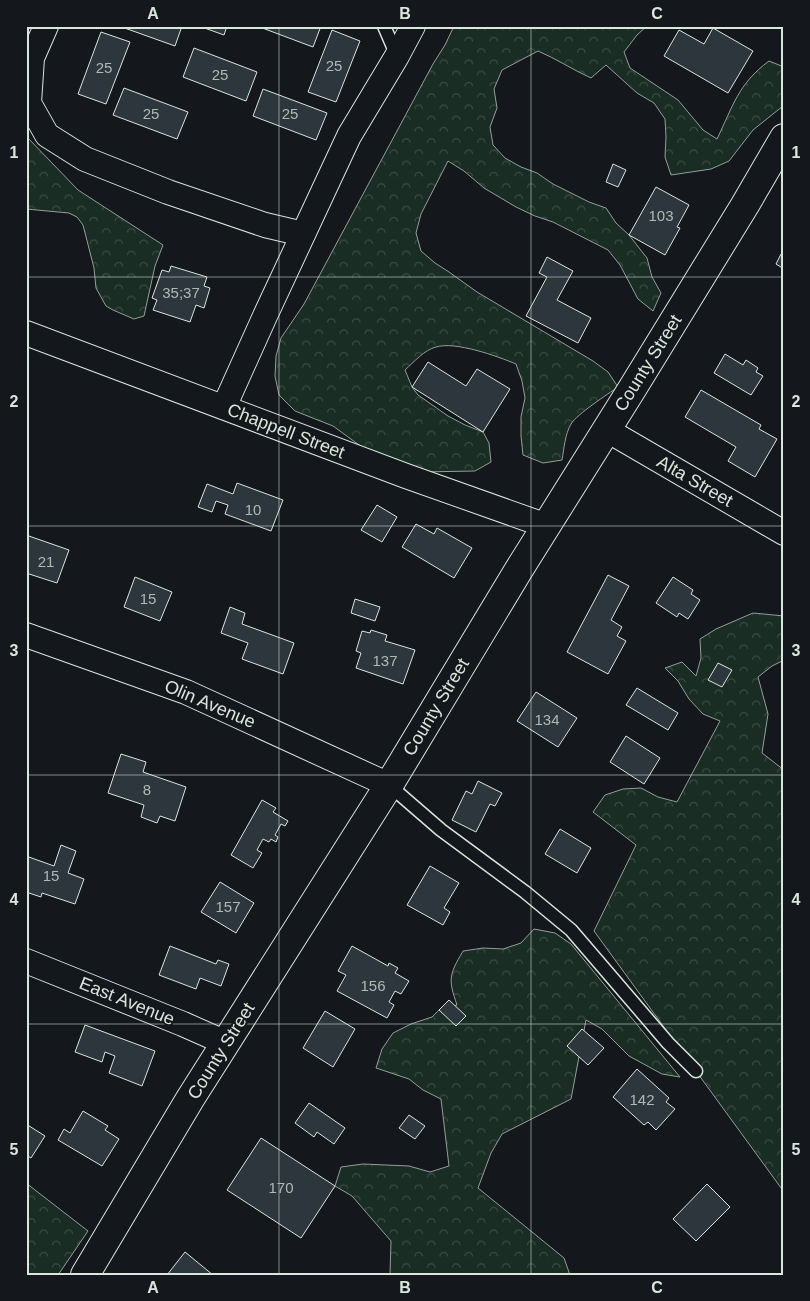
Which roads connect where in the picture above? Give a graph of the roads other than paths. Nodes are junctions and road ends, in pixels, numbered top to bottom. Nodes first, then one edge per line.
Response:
1 (46, 26) edge
2 (384, 26) edge
3 (413, 26) edge
4 (397, 56) junction
5 (784, 138) edge
6 (303, 234) junction
7 (26, 333) edge
8 (224, 408) junction
9 (607, 430) junction
10 (547, 526) junction
11 (784, 533) edge
12 (26, 635) edge
13 (389, 785) junction
14 (26, 961) edge
15 (226, 1043) junction
16 (696, 1072) dead end
17 (84, 1275) edge

1 - 6 street
2 - 4 lane
3 - 4 street
4 - 6 street
5 - 9 street, County Street
6 - 8 street
7 - 8 street, Chappell Street
8 - 10 street, Chappell Street
9 - 10 street, County Street
9 - 11 street, Alta Street
10 - 13 street, County Street
12 - 13 street, Olin Avenue
13 - 15 street, County Street
13 - 16 lane
14 - 15 street, East Avenue
15 - 17 street, County Street

